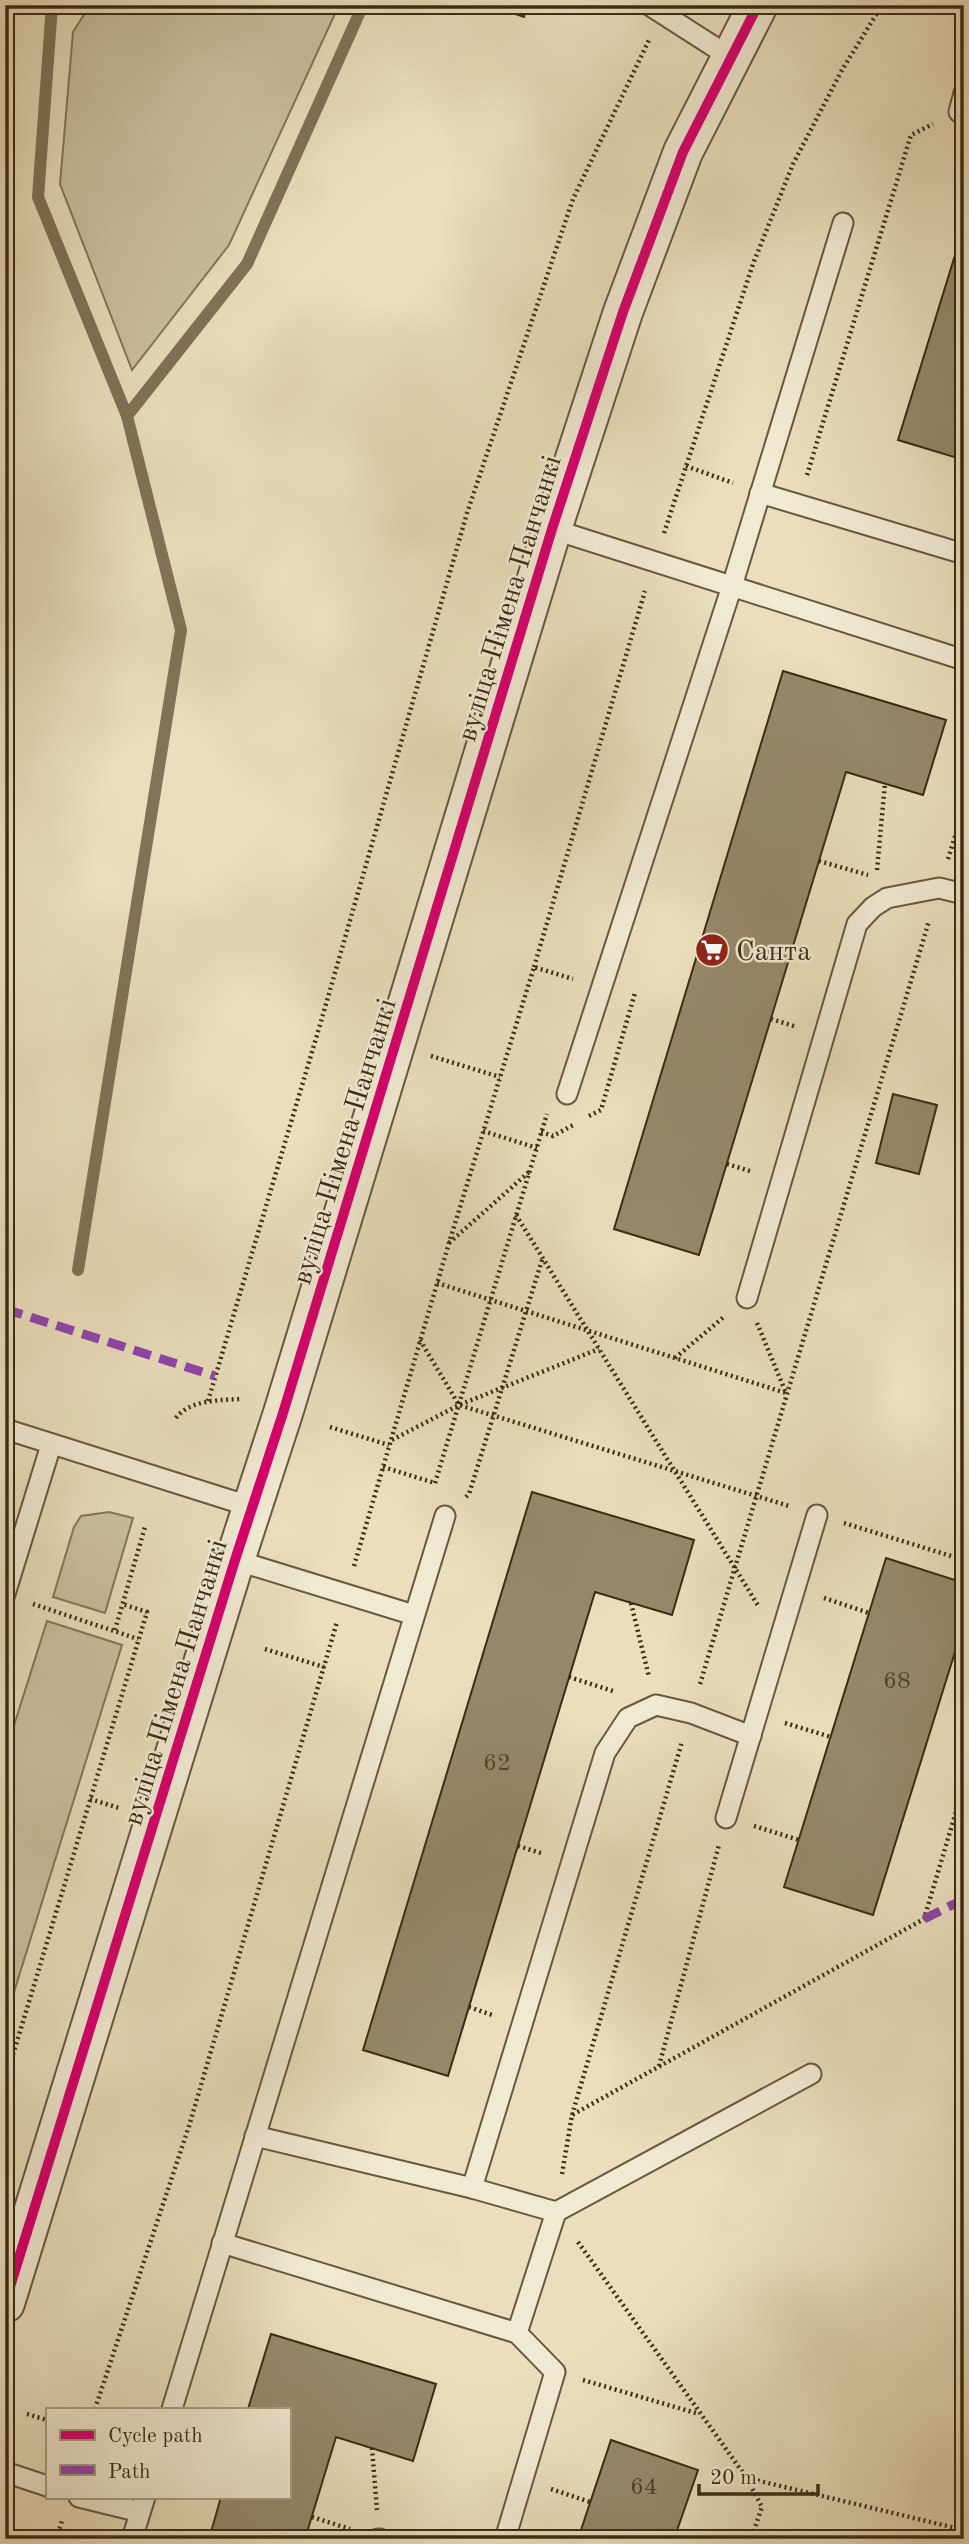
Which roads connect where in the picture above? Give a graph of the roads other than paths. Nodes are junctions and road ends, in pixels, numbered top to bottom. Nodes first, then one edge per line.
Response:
1 (758, 5) edge
2 (655, 9) edge
3 (730, 57) junction
4 (843, 223) dead end
5 (760, 493) junction
6 (552, 529) junction
7 (964, 554) edge
8 (732, 586) junction
9 (964, 660) edge
10 (964, 894) edge
11 (567, 1094) dead end
12 (747, 1298) road end
13 (5, 1429) edge
14 (51, 1445) junction
15 (252, 1507) junction
16 (817, 1515) road end
17 (445, 1516) dead end
18 (235, 1560) junction
19 (5, 1594) edge
20 (414, 1615) junction
21 (751, 1736) junction
22 (726, 1818) road end
23 (811, 2074) dead end
24 (255, 2136) junction
25 (472, 2188) junction
26 (556, 2212) junction
27 (222, 2243) junction
28 (5, 2303) edge
29 (517, 2333) junction
30 (172, 2408) edge
31 (5, 2472) edge
32 (46, 2486) edge
33 (88, 2498) edge
34 (142, 2504) edge
35 (132, 2539) edge
36 (505, 2539) edge

1 - 3 street, вуліца Пімена Панчанкі
2 - 3 lane
3 - 6 street, вуліца Пімена Панчанкі
4 - 5 lane
5 - 7 lane
5 - 8 lane
6 - 8 lane
6 - 15 street, вуліца Пімена Панчанкі
8 - 9 lane
8 - 11 lane
10 - 12 lane
13 - 14 lane
14 - 15 lane
14 - 19 lane
15 - 18 street, вуліца Пімена Панчанкі
16 - 21 lane
17 - 20 lane
18 - 20 lane
18 - 28 street, вуліца Пімена Панчанкі
20 - 24 lane
21 - 22 lane
21 - 25 lane
23 - 26 lane
24 - 25 lane
24 - 27 lane
25 - 26 lane
26 - 29 lane
27 - 29 lane
27 - 30 lane
29 - 36 lane
31 - 32 lane
33 - 34 lane
34 - 35 lane

